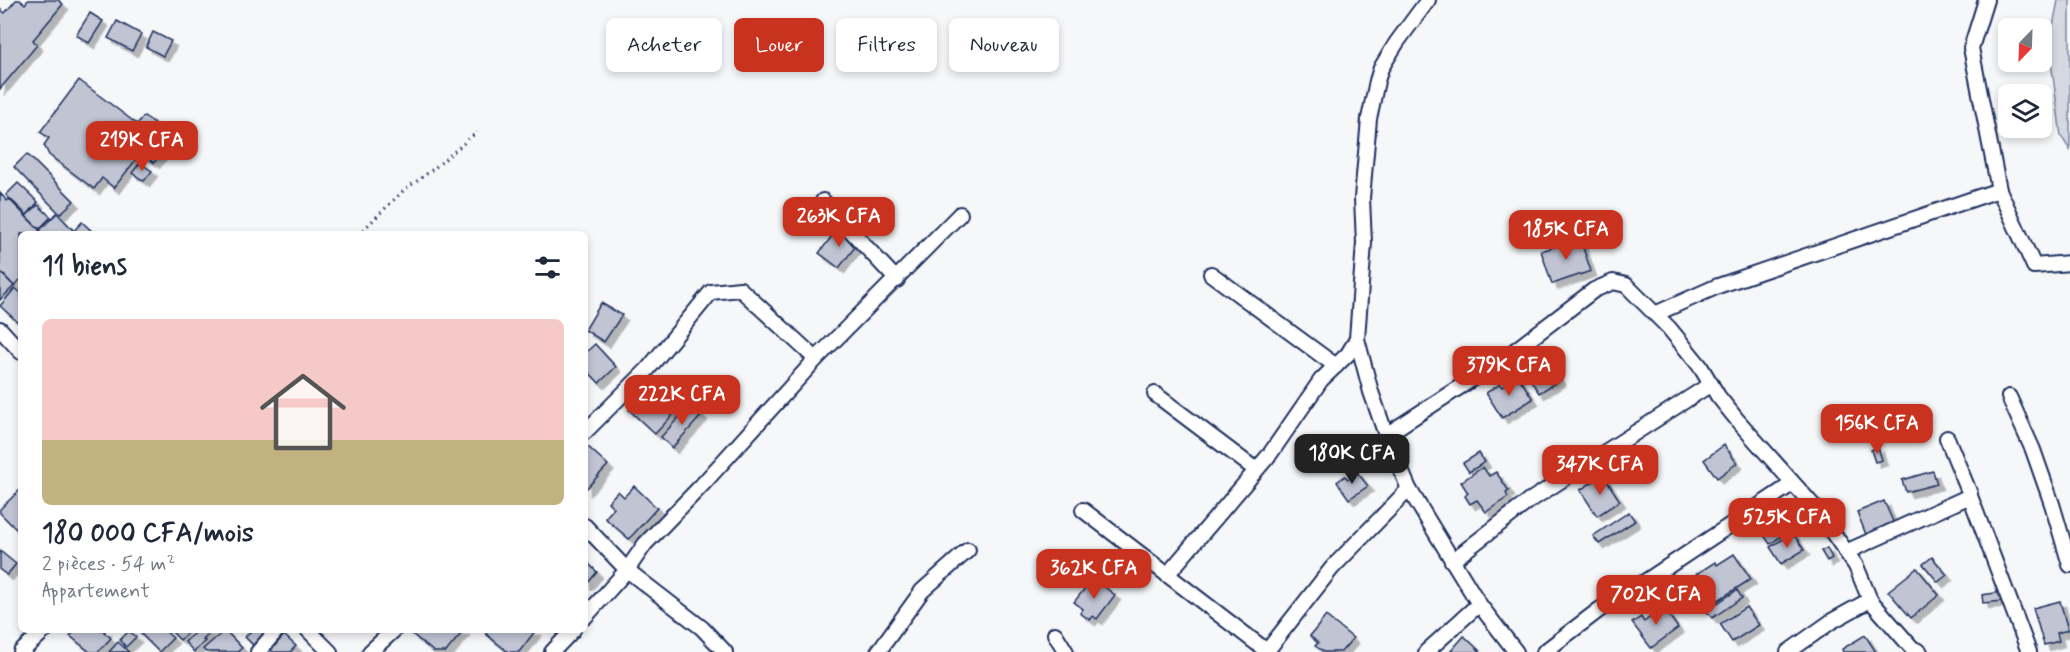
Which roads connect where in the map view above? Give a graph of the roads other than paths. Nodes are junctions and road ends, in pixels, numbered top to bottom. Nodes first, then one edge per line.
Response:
1 (1428, 0) edge
2 (1986, 0) edge
3 (1999, 190) junction
4 (823, 201) dead end
5 (960, 214) dead end
6 (2070, 263) edge
7 (1211, 274) dead end
8 (897, 280) junction
9 (1655, 314) junction
10 (0, 329) edge
11 (1357, 339) junction
12 (18, 349) edge
13 (816, 359) junction
14 (1336, 366) junction
15 (1711, 384) junction
16 (1155, 394) dead end
17 (2009, 397) dead end
18 (588, 429) edge
19 (1386, 435) junction
20 (1947, 438) dead end
21 (1256, 471) junction
22 (1792, 484) junction
23 (1409, 489) junction
24 (1970, 496) junction
25 (1083, 510) dead end
26 (588, 529) edge
27 (968, 550) dead end
28 (1846, 552) junction
29 (1452, 561) junction
30 (2070, 566) edge
31 (627, 570) junction
32 (1167, 575) junction
33 (1870, 600) junction
34 (1479, 604) junction
35 (588, 614) edge
36 (42, 633) edge
37 (274, 633) edge
38 (311, 633) edge
39 (391, 633) edge
40 (570, 633) edge
41 (1055, 634) dead end
42 (21, 652) edge
43 (258, 652) edge
44 (330, 652) edge
45 (370, 652) edge
46 (552, 652) edge
47 (725, 652) edge
48 (878, 652) edge
49 (1066, 652) edge
50 (1268, 652) edge
51 (1426, 652) edge
52 (1516, 652) edge
53 (1544, 652) edge
54 (1788, 652) edge
55 (1920, 652) edge
56 (2028, 652) edge

1 - 11 street
2 - 3 street
3 - 6 street
3 - 9 street
4 - 8 street
5 - 8 street
7 - 14 street
8 - 13 street
9 - 15 street
9 - 19 street
10 - 12 street
11 - 14 street
11 - 19 street
13 - 18 street
13 - 31 street
14 - 21 street
15 - 22 street
15 - 29 street
16 - 21 street
17 - 30 street
19 - 23 street
20 - 24 street
21 - 32 street
22 - 28 street
22 - 53 street
23 - 29 street
23 - 50 street
24 - 28 street
24 - 56 street
25 - 32 street
26 - 31 street
27 - 48 street
28 - 33 street
29 - 34 street
31 - 35 street
31 - 47 street
32 - 50 street
33 - 54 street
33 - 55 street
34 - 51 street
34 - 52 street
36 - 42 street
37 - 43 street
38 - 44 street
39 - 45 street
40 - 46 street
41 - 49 street

